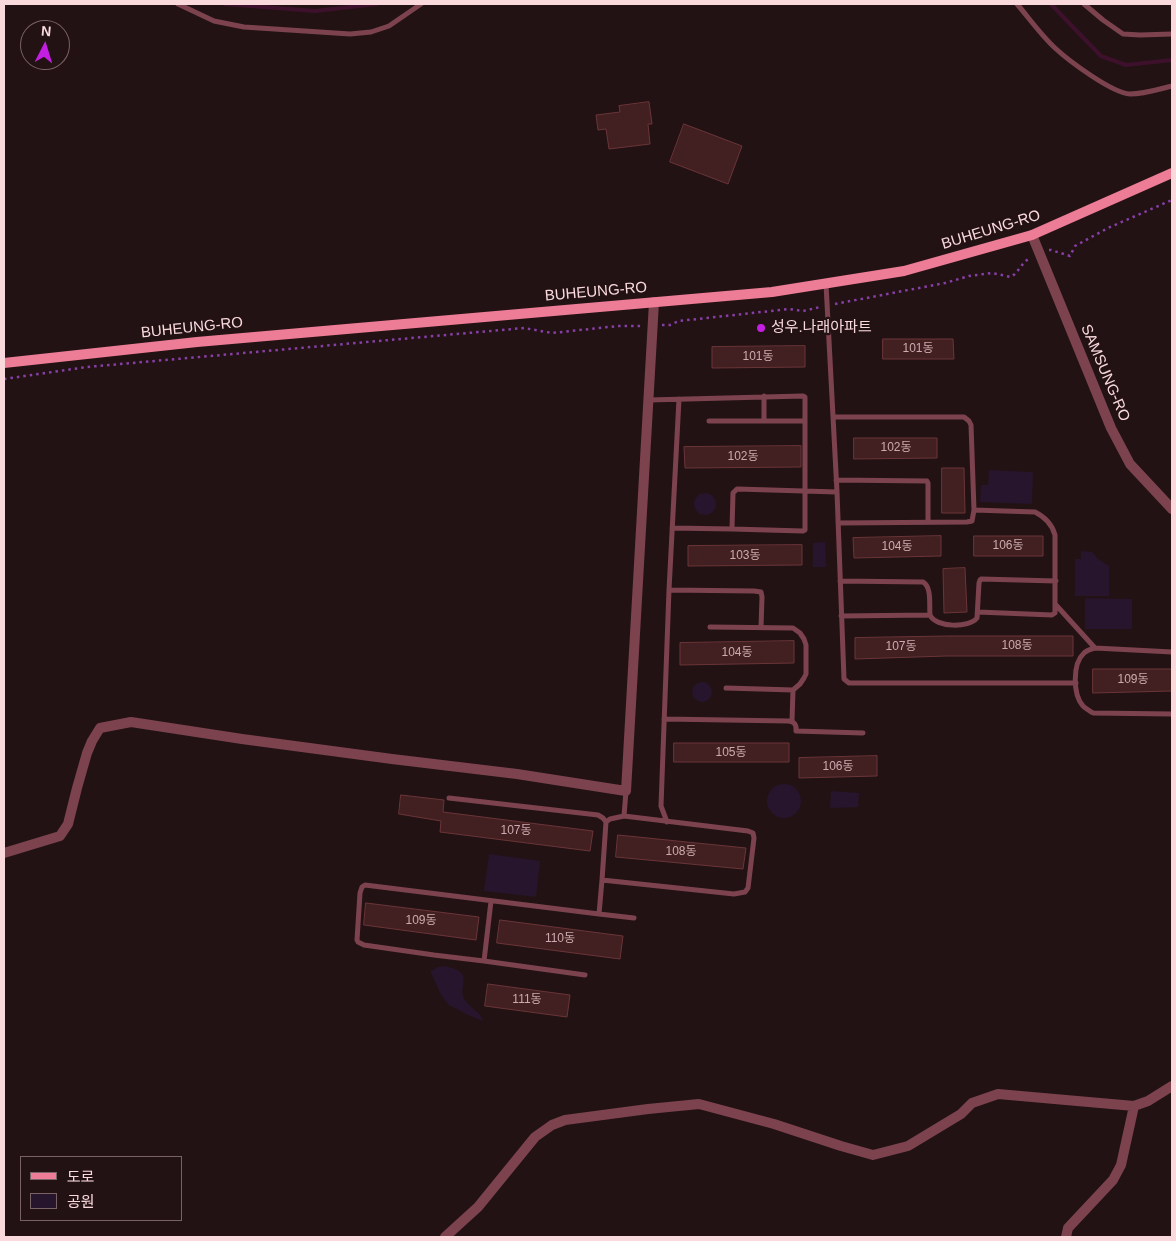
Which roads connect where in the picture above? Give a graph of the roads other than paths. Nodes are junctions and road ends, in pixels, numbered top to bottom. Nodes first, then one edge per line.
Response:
1 (178, 4) edge
2 (421, 4) edge
3 (1017, 4) edge
4 (1084, 4) edge
5 (1172, 34) edge
6 (1172, 86) edge
7 (1172, 173) edge
8 (1032, 235) junction
9 (826, 284) junction
10 (654, 302) junction
11 (4, 363) edge
12 (764, 396) junction
13 (679, 399) junction
14 (648, 400) junction
15 (833, 417) junction
16 (709, 421) dead end
17 (764, 421) junction
18 (805, 421) junction
19 (836, 480) junction
20 (805, 491) junction
21 (837, 492) junction
22 (1172, 509) edge
23 (974, 510) junction
24 (928, 522) junction
25 (838, 523) junction
26 (672, 528) junction
27 (732, 529) junction
28 (840, 581) junction
29 (1056, 581) junction
30 (669, 590) junction
31 (1056, 605) junction
32 (978, 612) junction
33 (930, 615) junction
34 (841, 616) junction
35 (710, 627) dead end
36 (761, 627) junction
37 (1095, 648) junction
38 (1172, 652) edge
39 (1076, 683) junction
40 (726, 688) dead end
41 (792, 690) junction
42 (1172, 714) edge
43 (664, 720) junction
44 (792, 722) junction
45 (864, 733) dead end
46 (626, 791) junction
47 (449, 798) dead end
48 (624, 816) junction
49 (606, 822) junction
50 (667, 822) junction
51 (4, 853) edge
52 (602, 880) junction
53 (491, 901) junction
54 (599, 914) junction
55 (634, 918) dead end
56 (484, 961) junction
57 (585, 975) dead end
58 (1172, 1086) edge
59 (1134, 1106) junction
60 (444, 1237) edge
61 (1066, 1237) edge

1 - 2 lane
3 - 6 lane
4 - 5 lane
7 - 8 main road, BUHEUNG-RO
8 - 9 main road, BUHEUNG-RO
8 - 22 street, SAMSUNG-RO
9 - 10 main road, BUHEUNG-RO
9 - 15 lane
10 - 11 main road, BUHEUNG-RO
10 - 14 street
12 - 13 lane
12 - 17 lane
12 - 18 lane
13 - 14 lane
13 - 26 lane
14 - 46 street
15 - 19 lane
15 - 23 lane
16 - 17 lane
17 - 18 lane
18 - 20 lane
19 - 21 lane
19 - 24 lane
20 - 21 lane
20 - 27 lane
20 - 27 lane
21 - 25 lane
23 - 24 lane
23 - 29 lane
24 - 25 lane
25 - 28 lane
26 - 27 lane
26 - 30 lane
28 - 33 lane
28 - 34 lane
29 - 31 lane
29 - 32 lane
30 - 36 lane
30 - 43 lane
31 - 32 lane
31 - 37 lane
32 - 33 lane
33 - 34 lane
34 - 39 lane
35 - 36 lane
36 - 41 lane
37 - 38 lane
37 - 39 lane
39 - 42 lane
40 - 41 lane
41 - 44 lane
43 - 44 lane
43 - 50 lane
44 - 45 lane
46 - 48 lane
46 - 51 street
47 - 49 lane
48 - 49 lane
48 - 50 lane
49 - 52 lane
50 - 52 lane
52 - 54 lane
53 - 54 lane
53 - 56 lane
53 - 56 lane
54 - 55 lane
56 - 57 lane
58 - 59 street
59 - 60 street
59 - 61 street

